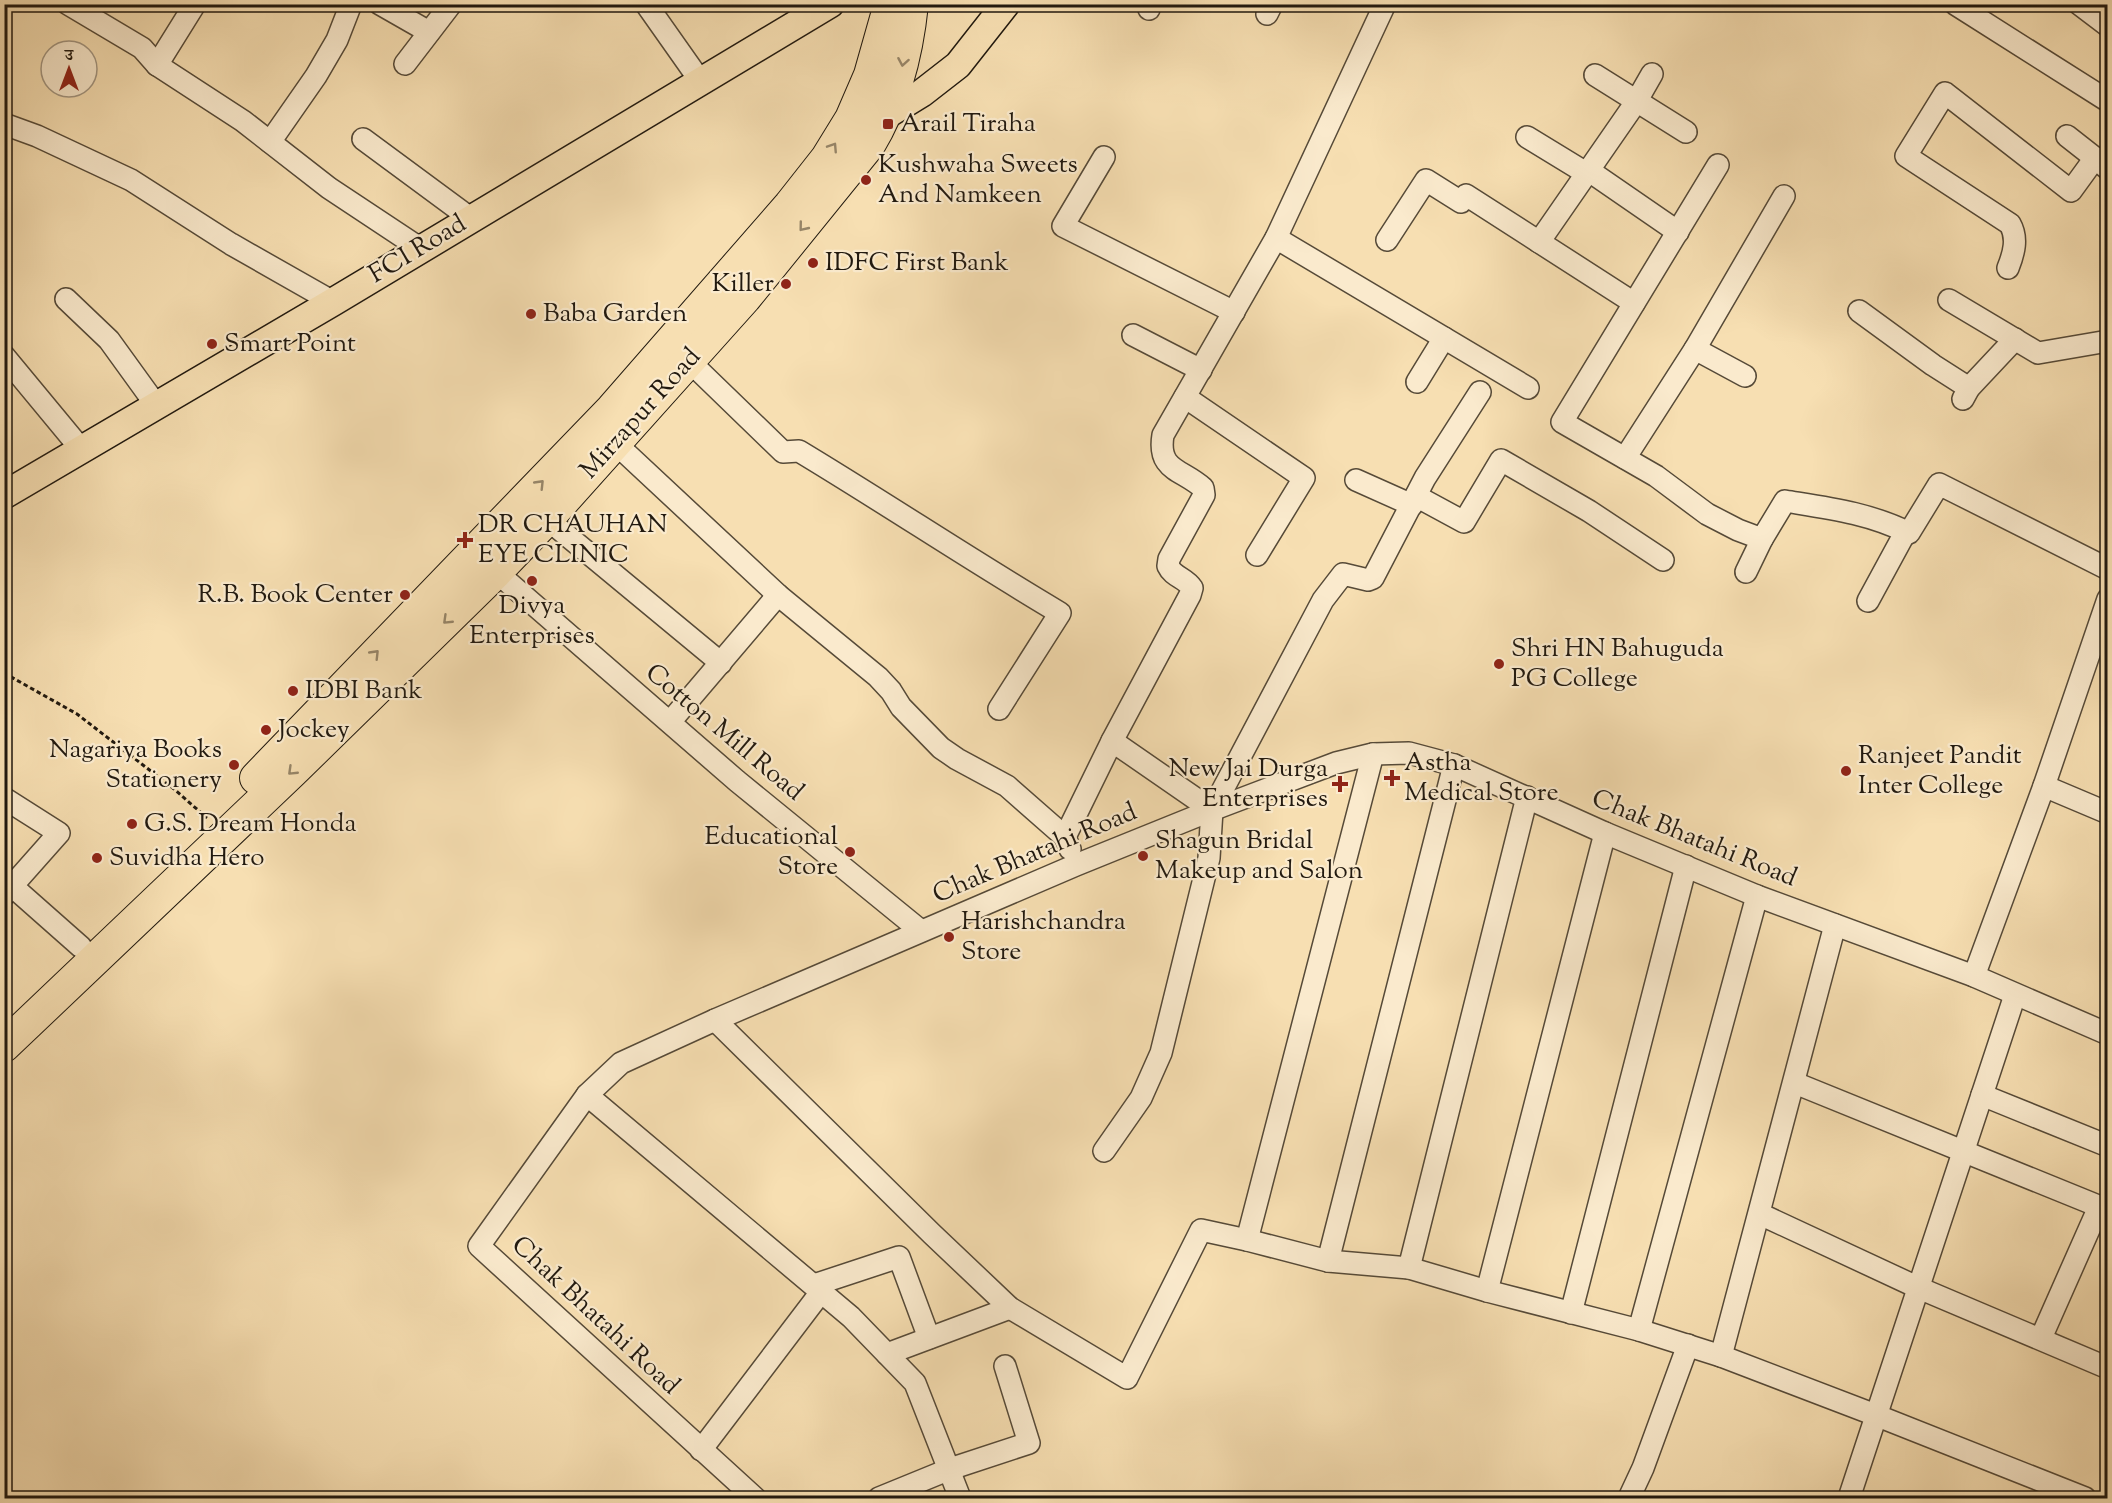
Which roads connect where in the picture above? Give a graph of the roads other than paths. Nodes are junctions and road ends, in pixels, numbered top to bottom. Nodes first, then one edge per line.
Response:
1 (68, 4) edge
2 (195, 4) edge
3 (351, 4) edge
4 (380, 4) edge
5 (451, 4) edge
6 (646, 4) edge
7 (830, 4) edge
8 (888, 4) edge
9 (912, 4) edge
10 (1005, 4) edge
11 (1385, 4) edge
12 (1955, 4) edge
13 (2079, 4) edge
14 (798, 13) edge
15 (2108, 26) edge
16 (429, 32) junction
17 (405, 64) dead end
18 (157, 65) junction
19 (1652, 74) dead end
20 (1594, 75) dead end
21 (701, 82) junction
22 (2108, 101) edge
23 (1636, 102) junction
24 (883, 117) junction
25 (4, 124) edge
26 (1686, 132) dead end
27 (2067, 136) dead end
28 (1527, 137) dead end
29 (363, 139) dead end
30 (270, 142) junction
31 (1104, 157) dead end
32 (2101, 163) edge
33 (1718, 165) dead end
34 (1587, 172) junction
35 (1784, 196) dead end
36 (470, 218) junction
37 (1678, 231) junction
38 (1276, 238) junction
39 (1387, 240) dead end
40 (1539, 242) junction
41 (421, 249) junction
42 (2008, 267) dead end
43 (66, 299) dead end
44 (1949, 300) dead end
45 (333, 302) junction
46 (1634, 303) junction
47 (1859, 311) dead end
48 (1234, 312) junction
49 (1133, 335) dead end
50 (1444, 338) junction
51 (2015, 339) junction
52 (2108, 341) edge
53 (1695, 349) junction
54 (4, 356) edge
55 (689, 361) junction
56 (1201, 370) junction
57 (1745, 376) dead end
58 (1417, 382) dead end
59 (1528, 388) dead end
60 (1480, 392) dead end
61 (1185, 397) junction
62 (156, 405) junction
63 (614, 442) junction
64 (81, 449) junction
65 (1625, 458) junction
66 (1356, 480) dead end
67 (4, 495) edge
68 (1414, 500) junction
69 (547, 519) junction
70 (1906, 531) junction
71 (1762, 539) junction
72 (1257, 555) dead end
73 (1663, 560) dead end
74 (485, 562) junction
75 (2108, 569) edge
76 (1746, 572) dead end
77 (778, 595) junction
78 (2108, 599) edge
79 (1868, 601) dead end
80 (2100, 644) edge
81 (721, 663) junction
82 (999, 709) dead end
83 (670, 722) junction
84 (1113, 741) junction
85 (1373, 754) junction
86 (1454, 765) junction
87 (2044, 786) junction
88 (1527, 797) junction
89 (4, 798) edge
90 (1212, 810) junction
91 (2108, 813) edge
92 (1605, 833) junction
93 (1065, 837) junction
94 (1076, 865) junction
95 (1686, 866) junction
96 (8, 890) edge
97 (1757, 896) junction
98 (1835, 925) junction
99 (921, 931) junction
100 (81, 947) junction
101 (1974, 976) junction
102 (2015, 995) junction
103 (4, 1019) edge
104 (715, 1020) junction
105 (2108, 1034) edge
106 (4, 1046) edge
107 (1795, 1083) junction
108 (587, 1095) junction
109 (1982, 1095) junction
110 (2108, 1146) edge
111 (1964, 1150) junction
112 (1104, 1151) dead end
113 (2103, 1208) edge
114 (1760, 1214) junction
115 (1247, 1240) junction
116 (1328, 1261) junction
117 (1409, 1268) junction
118 (1919, 1288) junction
119 (818, 1289) junction
120 (1487, 1291) junction
121 (1010, 1308) junction
122 (1571, 1313) junction
123 (1639, 1330) junction
124 (929, 1338) junction
125 (2041, 1338) junction
126 (1688, 1346) junction
127 (887, 1354) junction
128 (1721, 1356) junction
129 (1005, 1366) dead end
130 (2108, 1368) edge
131 (1878, 1416) junction
132 (701, 1450) junction
133 (950, 1469) junction
134 (755, 1498) edge
135 (879, 1498) edge
136 (960, 1498) edge
137 (1629, 1498) edge
138 (1849, 1498) edge
139 (2085, 1498) edge

1 - 18 street
2 - 18 street
3 - 30 street
4 - 16 street
5 - 16 street
6 - 21 street
7 - 14 main road, FCI Road
74 -> 8 highway, Mirzapur Road
9 -> 24 highway, Mirzapur Road
10 - 24 main road
11 - 38 street
12 - 22 street
13 - 15 street
14 - 21 main road, FCI Road
16 - 17 street
18 - 30 street
19 - 23 street
20 - 23 street
21 - 36 main road, FCI Road
23 - 26 street
23 - 34 street
24 -> 55 highway, Mirzapur Road
25 - 45 street
27 - 32 street
28 - 34 street
29 - 36 street
30 - 41 street
31 - 48 street
32 - 42 street
33 - 37 street
34 - 37 street
34 - 40 street
35 - 53 street
36 - 41 main road, FCI Road
37 - 46 street
38 - 48 street
38 - 50 street
39 - 40 street
40 - 46 street
41 - 45 main road, FCI Road
43 - 62 street
44 - 51 street
45 - 62 main road, FCI Road
46 - 65 street
47 - 51 street
48 - 56 street
49 - 56 street
50 - 58 street
50 - 59 street
51 - 52 street
53 - 57 street
53 - 65 street
54 - 64 street
55 - 63 highway, Mirzapur Road
55 - 82 street
56 - 61 street
60 - 68 street
61 - 72 street
61 - 84 street
62 - 64 main road, FCI Road
63 - 69 highway, Mirzapur Road
63 - 77 street
64 - 67 main road, FCI Road
65 - 71 street
66 - 68 street
68 - 73 street
68 - 90 street
69 - 74 highway, Mirzapur Road
69 - 81 street
70 - 71 street
70 - 75 street
70 - 79 street
71 - 76 street
74 - 83 street, Cotton Mill Road
100 -> 74 highway, Mirzapur Road
74 -> 106 highway, Mirzapur Road
77 - 81 street
77 - 93 street
78 - 80 street
80 - 87 street
81 - 83 street
83 - 99 street, Cotton Mill Road
84 - 90 street
84 - 93 street
85 - 86 street, Chak Bhatahi Road
85 - 90 street, Chak Bhatahi Road
85 - 115 street
86 - 88 street, Chak Bhatahi Road
86 - 116 street
87 - 91 street
87 - 101 street
88 - 92 street, Chak Bhatahi Road
88 - 117 street
89 - 96 street
90 - 94 street, Chak Bhatahi Road
90 - 112 street
92 - 95 street, Chak Bhatahi Road
92 - 120 street
93 - 94 street
94 - 99 street, Chak Bhatahi Road
95 - 97 street, Chak Bhatahi Road
95 - 122 street
96 - 100 street
97 - 98 street, Chak Bhatahi Road
97 - 123 street
98 - 101 street, Chak Bhatahi Road
98 - 107 street
99 - 104 street, Chak Bhatahi Road
100 - 103 highway, Mirzapur Road
101 - 102 street, Chak Bhatahi Road
102 - 105 street, Chak Bhatahi Road
102 - 109 street
104 - 108 street, Chak Bhatahi Road
104 - 121 street
107 - 111 street
107 - 114 street
108 - 119 street
108 - 132 street, Chak Bhatahi Road
109 - 110 street
109 - 111 street
111 - 113 street
111 - 118 street
113 - 125 street
114 - 118 street
114 - 128 street
115 - 116 street
115 - 121 street
116 - 117 street
117 - 120 street
118 - 125 street
118 - 131 street
119 - 124 street
119 - 127 street
119 - 132 street
120 - 122 street
121 - 124 street
122 - 123 street
123 - 126 street
124 - 127 street
125 - 130 street
126 - 128 street
126 - 137 street
127 - 133 street
128 - 131 street
129 - 133 street
131 - 138 street
131 - 139 street
132 - 134 street, Chak Bhatahi Road
133 - 135 street
133 - 136 street

